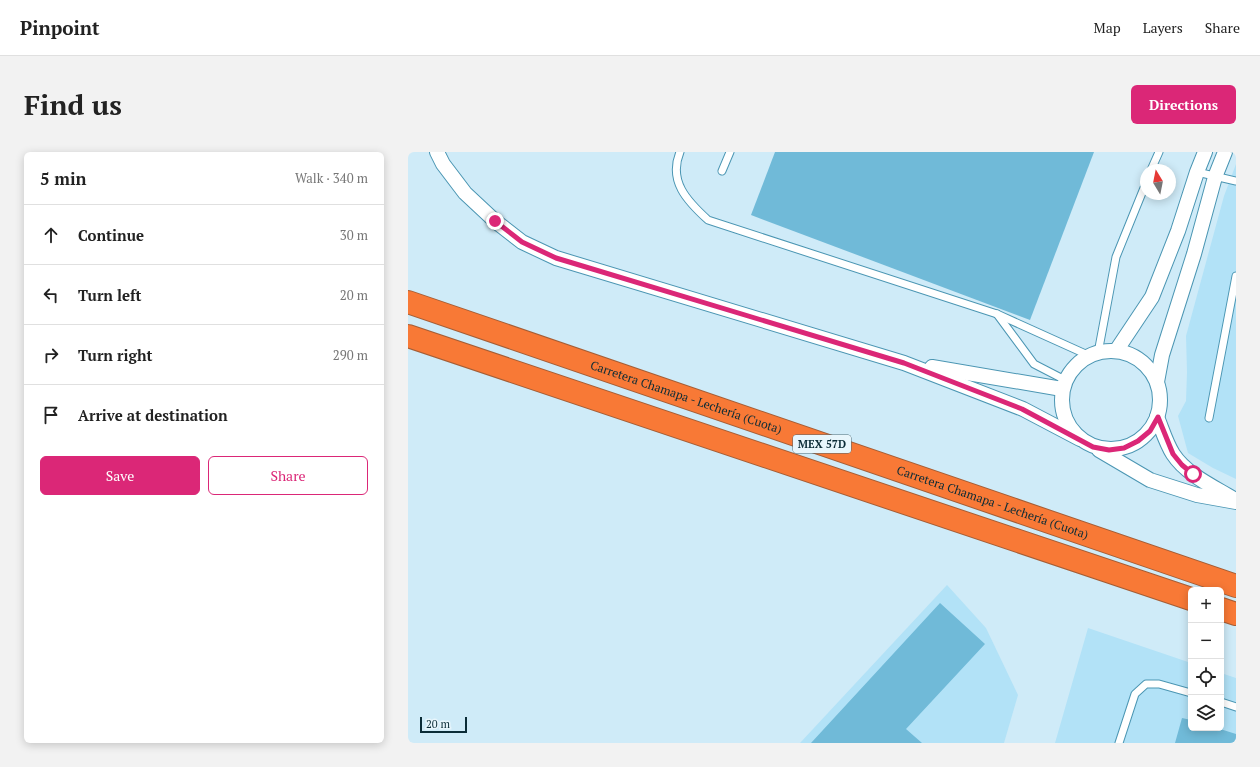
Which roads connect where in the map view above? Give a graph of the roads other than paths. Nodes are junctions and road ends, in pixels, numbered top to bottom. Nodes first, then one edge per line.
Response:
1 (437, 152) edge
2 (680, 152) edge
3 (730, 152) edge
4 (1159, 152) edge
5 (1204, 152) edge
6 (1225, 152) edge
7 (1154, 164) edge
8 (722, 171) dead end
9 (1197, 172) junction
10 (1215, 177) junction
11 (1236, 181) edge
12 (1140, 198) edge
13 (1236, 276) edge
14 (410, 303) edge
15 (997, 314) junction
16 (408, 336) edge
17 (1116, 351) junction
18 (1094, 354) junction
19 (904, 363) junction
20 (1157, 382) junction
21 (1064, 385) junction
22 (1158, 417) junction
23 (1209, 418) dead end
24 (1080, 439) junction
25 (1093, 447) junction
26 (1236, 501) edge
27 (1236, 586) edge
28 (1188, 598) edge
29 (1224, 610) edge
30 (1236, 614) edge
31 (1188, 692) edge
32 (1224, 703) edge
33 (1236, 707) edge
34 (1119, 743) edge

1 - 19 street
2 - 15 lane
3 - 8 lane
4 - 7 lane
5 - 9 street
6 - 10 street
9 - 10 lane
9 - 17 street
10 - 11 lane
10 - 20 street
12 - 18 lane
13 - 23 lane
14 - 27 highway, Carretera Chamapa - Lechería (Cuota) / MEX 57D
15 - 18 lane
15 - 21 lane
16 - 28 highway, MEX 57D
17 - 18 street
17 - 20 street
18 - 21 street
19 - 21 street
19 - 24 street
20 - 22 street
21 - 24 street
22 - 25 street
22 - 26 street
24 - 25 street
25 - 26 street
29 - 30 highway
31 - 34 lane
32 - 33 lane

